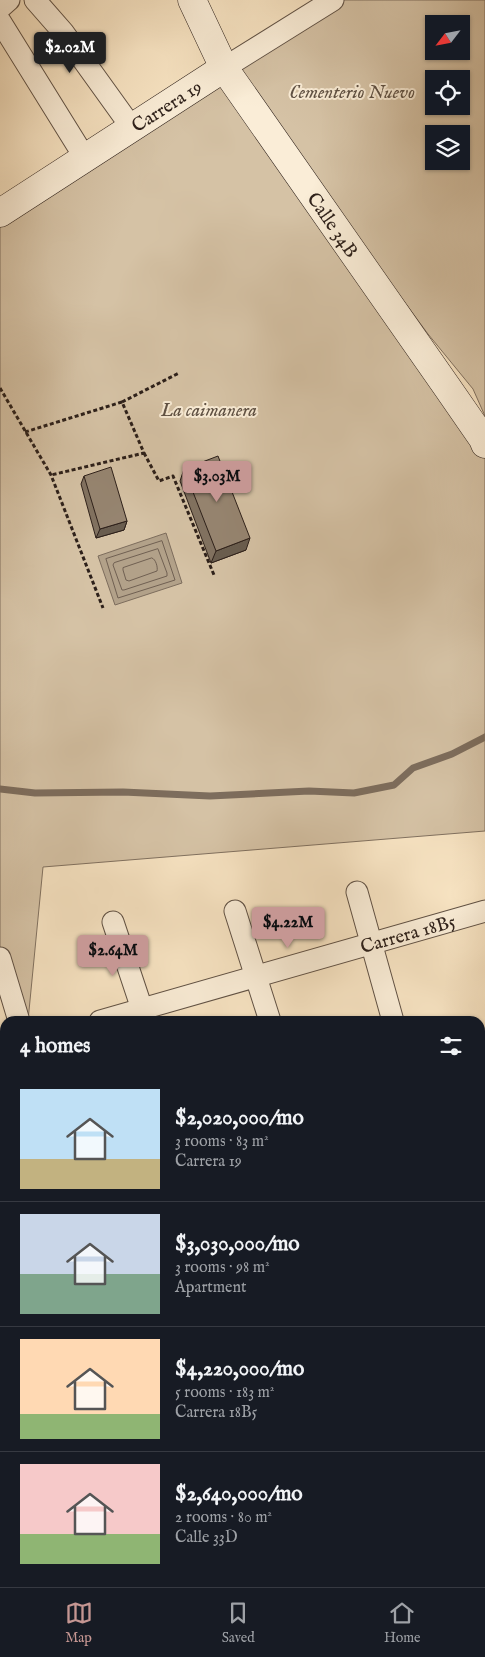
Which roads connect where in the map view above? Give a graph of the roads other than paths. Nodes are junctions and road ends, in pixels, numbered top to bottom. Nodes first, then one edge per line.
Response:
1 (10, 0) edge
2 (35, 0) edge
3 (192, 0) edge
4 (333, 0) edge
5 (0, 8) edge
6 (0, 21) edge
7 (224, 68) junction
8 (132, 128) junction
9 (85, 158) junction
10 (0, 213) edge
11 (485, 444) edge
12 (357, 892) dead end
13 (235, 911) dead end
14 (485, 911) edge
15 (114, 922) dead end
16 (372, 944) junction
17 (0, 958) edge
18 (256, 976) junction
19 (144, 1015) edge
20 (17, 1016) edge
21 (268, 1016) edge
22 (392, 1016) edge

1 - 5 street
2 - 8 street
3 - 7 main road, Calle 34B
4 - 7 street, Carrera 19
6 - 9 street
7 - 8 main road, Carrera 19
7 - 11 main road, Calle 34B
8 - 9 main road, Carrera 19
9 - 10 main road, Carrera 19
12 - 16 street
13 - 18 street
14 - 16 street, Carrera 18B5
15 - 19 street
16 - 18 street, Carrera 18B5
16 - 22 street
17 - 20 street
18 - 19 street, Carrera 18B5
18 - 21 street

